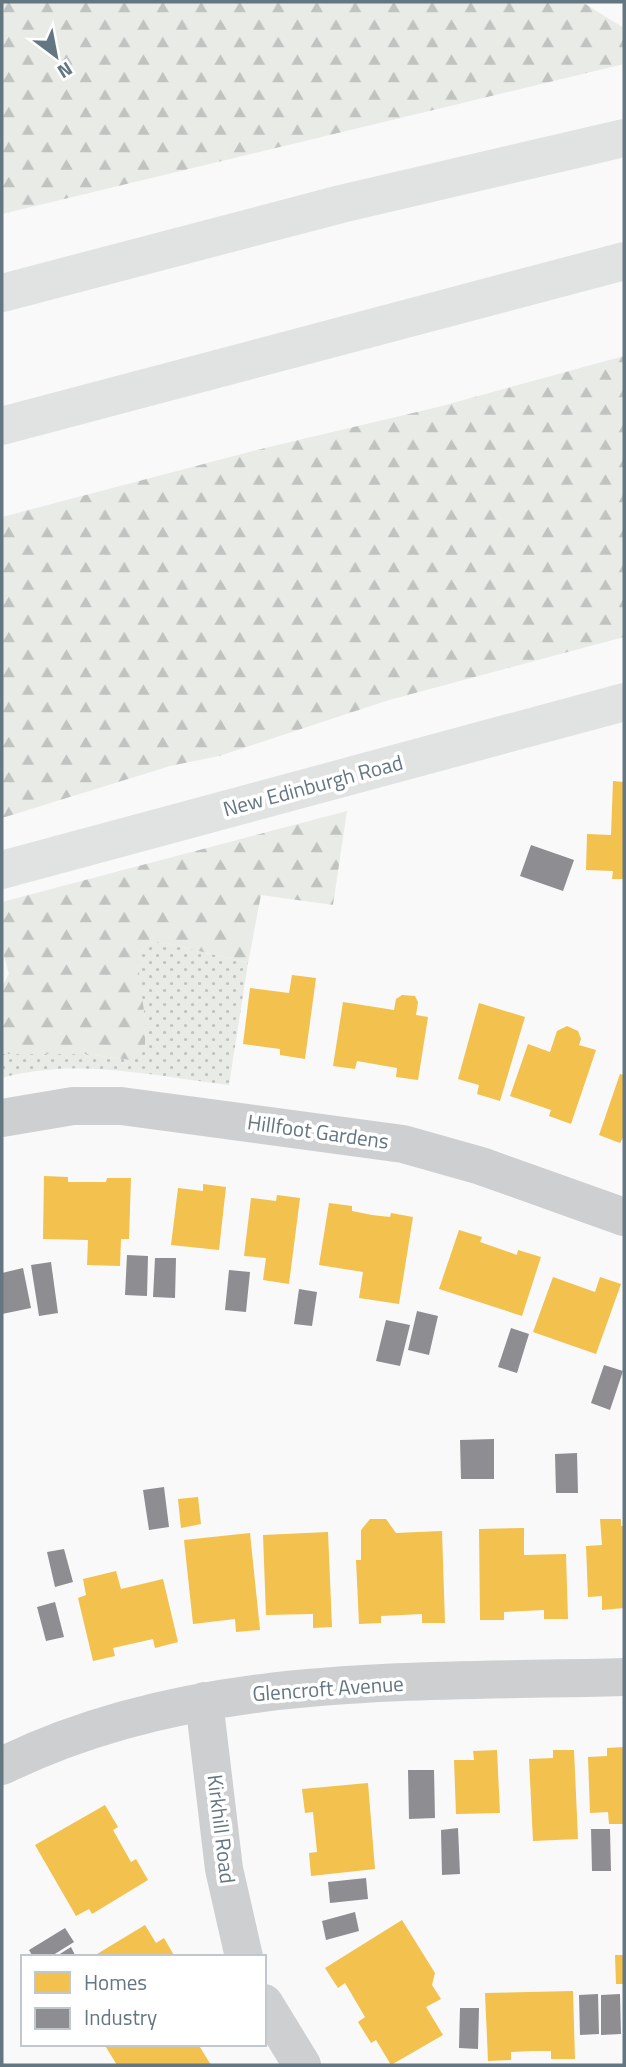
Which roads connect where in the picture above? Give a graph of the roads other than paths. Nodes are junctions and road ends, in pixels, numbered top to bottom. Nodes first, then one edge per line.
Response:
1 (624, 138) edge
2 (624, 261) edge
3 (2, 293) edge
4 (2, 426) edge
5 (624, 702) edge
6 (2, 870) edge
7 (2, 1118) edge
8 (624, 1217) edge
9 (624, 1677) edge
10 (204, 1701) junction
11 (2, 1766) edge
12 (244, 1955) edge
13 (266, 2006) edge
14 (302, 2065) edge

1 - 3 main road
2 - 4 main road
5 - 6 main road, New Edinburgh Road
7 - 8 street, Hillfoot Gardens
9 - 10 street, Glencroft Avenue
10 - 11 street, Glencroft Avenue
10 - 12 street, Kirkhill Road
13 - 14 street

